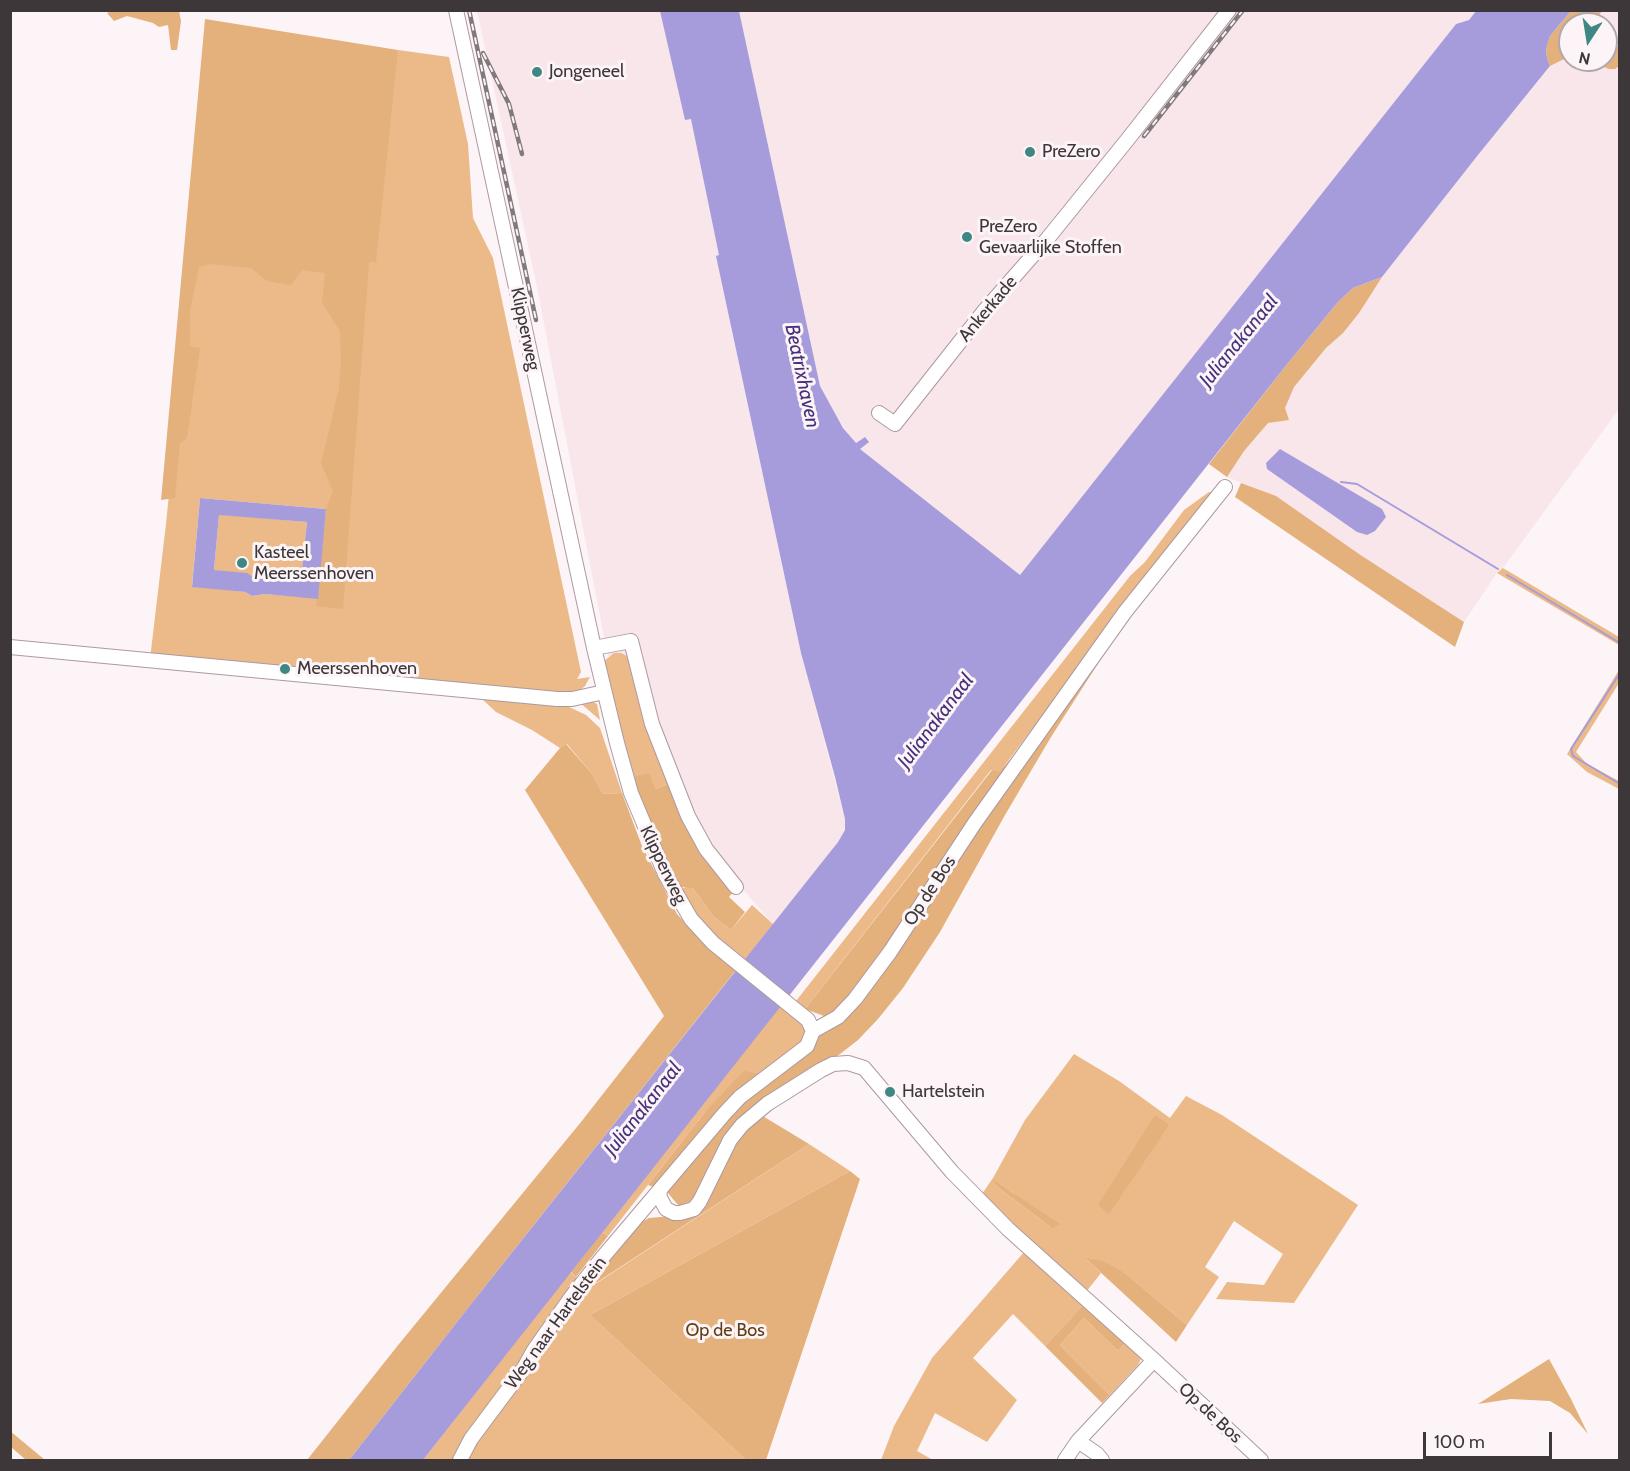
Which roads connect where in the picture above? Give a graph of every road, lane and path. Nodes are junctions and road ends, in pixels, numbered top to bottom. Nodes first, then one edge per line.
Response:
1 (456, 10) edge
2 (1229, 10) edge
3 (879, 412) dead end
4 (1225, 487) dead end
5 (10, 647) edge
6 (594, 648) junction
7 (604, 692) junction
8 (736, 886) dead end
9 (813, 1030) junction
10 (660, 1191) junction
11 (1154, 1360) junction
12 (1078, 1441) junction
13 (459, 1461) edge
14 (1065, 1461) edge
15 (1102, 1461) edge
16 (1261, 1461) edge

1 - 6 street, Klipperweg
2 - 3 street, Ankerkade
4 - 9 street, Op de Bos
5 - 7 street
6 - 7 street, Klipperweg
6 - 8 street
7 - 9 street, Klipperweg
9 - 10 street, Op de Bos
10 - 11 street, Op de Bos
10 - 13 street, Weg naar Hartelstein
11 - 12 street
11 - 16 street, Op de Bos
12 - 14 street
12 - 15 street

